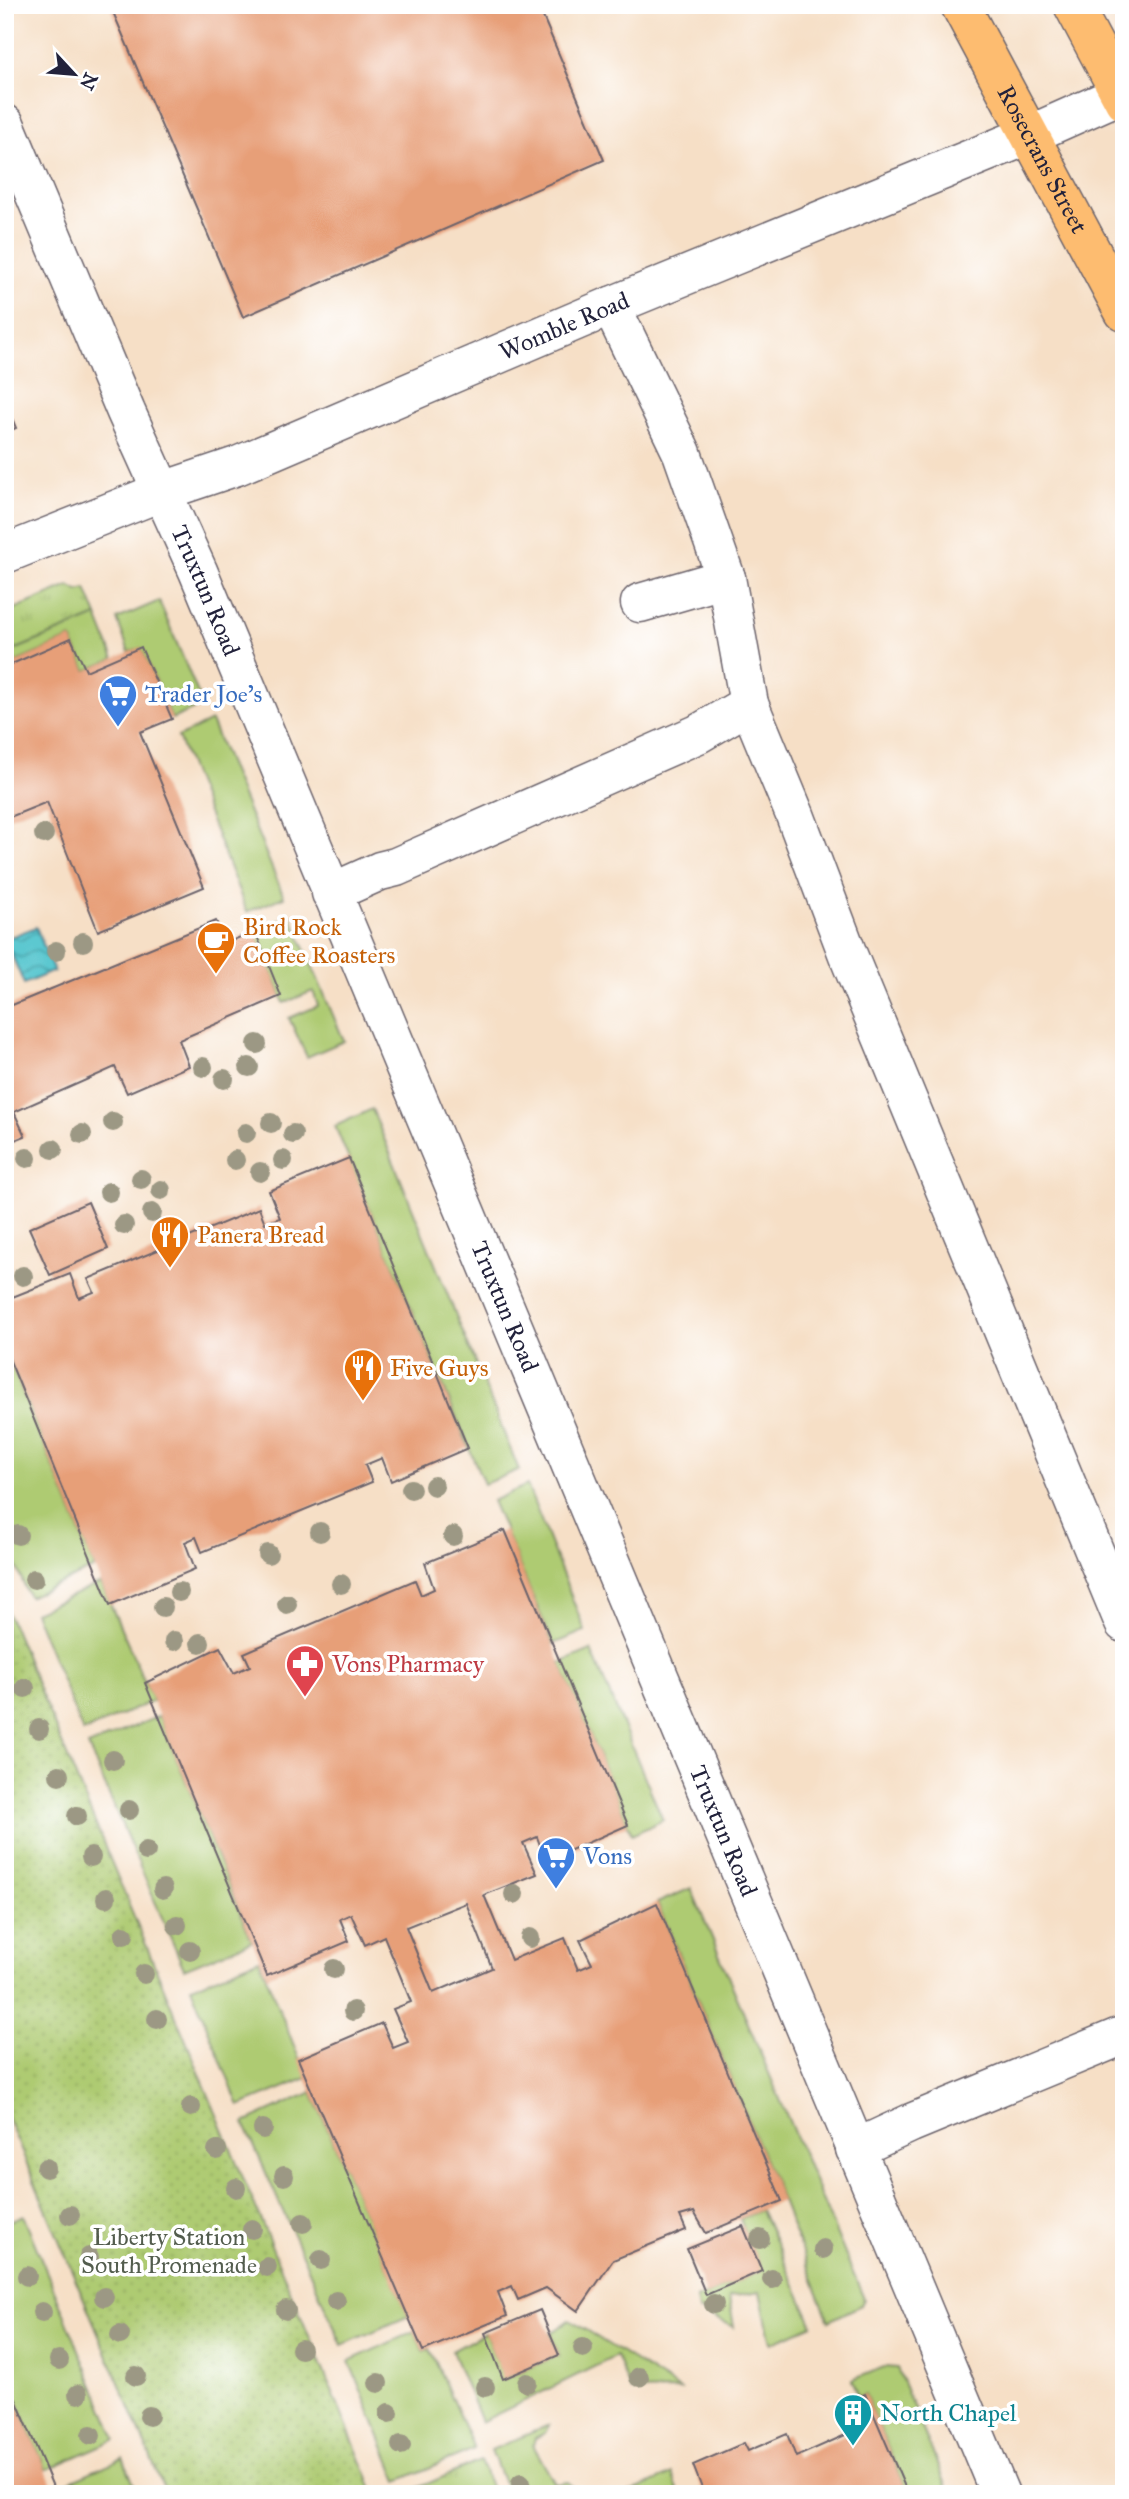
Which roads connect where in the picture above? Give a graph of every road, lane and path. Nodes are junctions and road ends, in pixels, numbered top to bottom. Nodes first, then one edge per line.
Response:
1 (960, 5) edge
2 (1073, 5) edge
3 (1122, 98) edge
4 (5, 124) edge
5 (1029, 135) junction
6 (611, 306) junction
7 (1124, 312) edge
8 (163, 491) junction
9 (5, 554) edge
10 (726, 578) junction
11 (640, 603) dead end
12 (749, 704) junction
13 (331, 893) junction
14 (1124, 1623) edge
15 (1124, 2035) edge
16 (855, 2149) junction
17 (1000, 2494) edge

1 - 5 main road, Rosecrans Street
2 - 3 main road
3 - 5 street, Womble Road
4 - 8 street, Truxtun Road
5 - 6 street, Womble Road
5 - 7 main road, Rosecrans Street
6 - 8 street, Womble Road
6 - 10 street
8 - 9 street, Womble Road
8 - 13 street, Truxtun Road
10 - 11 street
10 - 12 street
12 - 13 street
12 - 14 street
13 - 16 street, Truxtun Road
15 - 16 street
16 - 17 street, Truxtun Road

